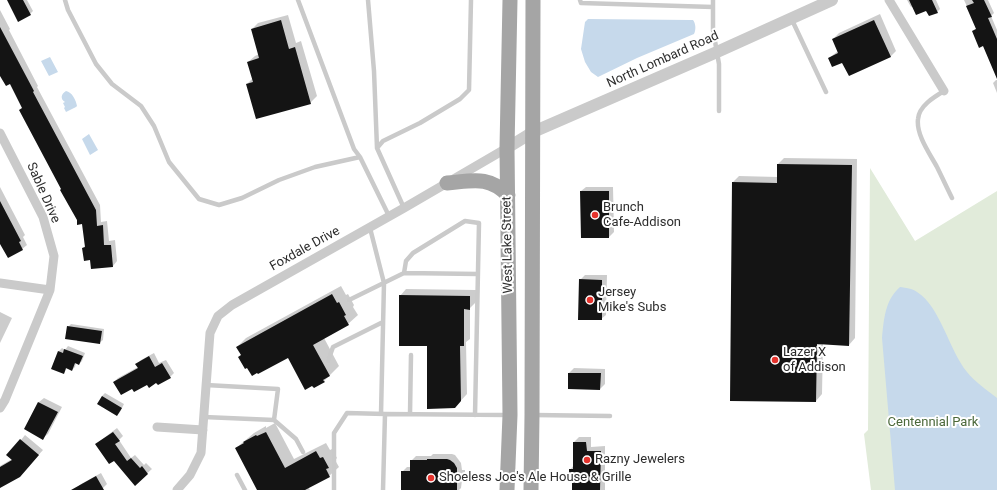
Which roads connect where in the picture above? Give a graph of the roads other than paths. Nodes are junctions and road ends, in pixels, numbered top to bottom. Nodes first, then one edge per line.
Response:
1 (65, 0) edge
2 (298, 0) edge
3 (368, 0) edge
4 (471, 0) edge
5 (510, 0) edge
6 (533, 0) edge
7 (580, 0) edge
8 (686, 0) edge
9 (713, 0) edge
10 (832, 0) edge
11 (889, 0) edge
12 (645, 2) edge
13 (686, 6) junction
14 (713, 7) junction
15 (791, 18) junction
16 (717, 52) junction
17 (944, 91) joint
18 (826, 92) dead end
19 (719, 111) dead end
20 (0, 132) edge
21 (533, 132) junction
22 (378, 148) junction
23 (507, 148) junction
24 (360, 157) junction
25 (447, 183) junction
26 (508, 195) junction
27 (952, 198) dead end
28 (404, 208) junction
29 (389, 216) junction
30 (370, 228) junction
31 (404, 273) junction
32 (478, 274) junction
33 (0, 283) edge
34 (384, 283) junction
35 (50, 290) junction
36 (349, 300) dead end
37 (383, 322) junction
38 (411, 355) dead end
39 (328, 361) dead end
40 (206, 384) junction
41 (0, 408) edge
42 (383, 414) junction
43 (410, 414) junction
44 (475, 415) junction
45 (510, 415) junction
46 (532, 415) junction
47 (610, 416) dead end
48 (204, 417) junction
49 (274, 420) junction
50 (157, 427) dead end
51 (203, 430) junction
52 (302, 452) dead end
53 (237, 475) dead end
54 (177, 490) edge
55 (245, 490) edge
56 (334, 490) edge
57 (383, 490) edge
58 (508, 490) edge
59 (530, 490) edge

1 - 24 lane
2 - 24 lane
3 - 22 lane
4 - 22 lane
5 - 23 main road, West Lake Street
6 - 21 main road, West Lake Street
7 - 12 lane
8 - 13 lane
9 - 14 lane
10 - 15 street, North Lombard Road
11 - 17 street
12 - 13 lane
13 - 14 lane
14 - 16 lane
15 - 16 street, North Lombard Road
15 - 18 lane
16 - 19 lane
16 - 21 street, North Lombard Road
17 - 27 lane
20 - 35 street, Sable Drive
21 - 23 street, North Lombard Road
21 - 46 main road, West Lake Street
22 - 28 lane
23 - 25 street, Foxdale Drive
23 - 26 main road, West Lake Street
24 - 29 lane
25 - 26 main road
25 - 28 street, Foxdale Drive
26 - 45 main road, West Lake Street
28 - 29 street, Foxdale Drive
29 - 30 street, Foxdale Drive
30 - 34 lane
30 - 40 street, Foxdale Drive
31 - 32 lane
31 - 32 lane
31 - 34 lane
32 - 44 lane
33 - 35 street
34 - 36 lane
34 - 37 lane
35 - 41 street, Sable Drive
37 - 39 lane
37 - 42 lane
38 - 43 lane
40 - 48 street, Foxdale Drive
40 - 49 lane
42 - 43 lane
42 - 56 lane
42 - 57 lane
43 - 44 lane
44 - 45 lane
45 - 58 main road, West Lake Street
46 - 47 lane
46 - 59 main road, West Lake Street
48 - 49 lane
48 - 51 street, Foxdale Drive
49 - 52 lane
50 - 51 street
51 - 54 street, Foxdale Drive
53 - 55 lane

